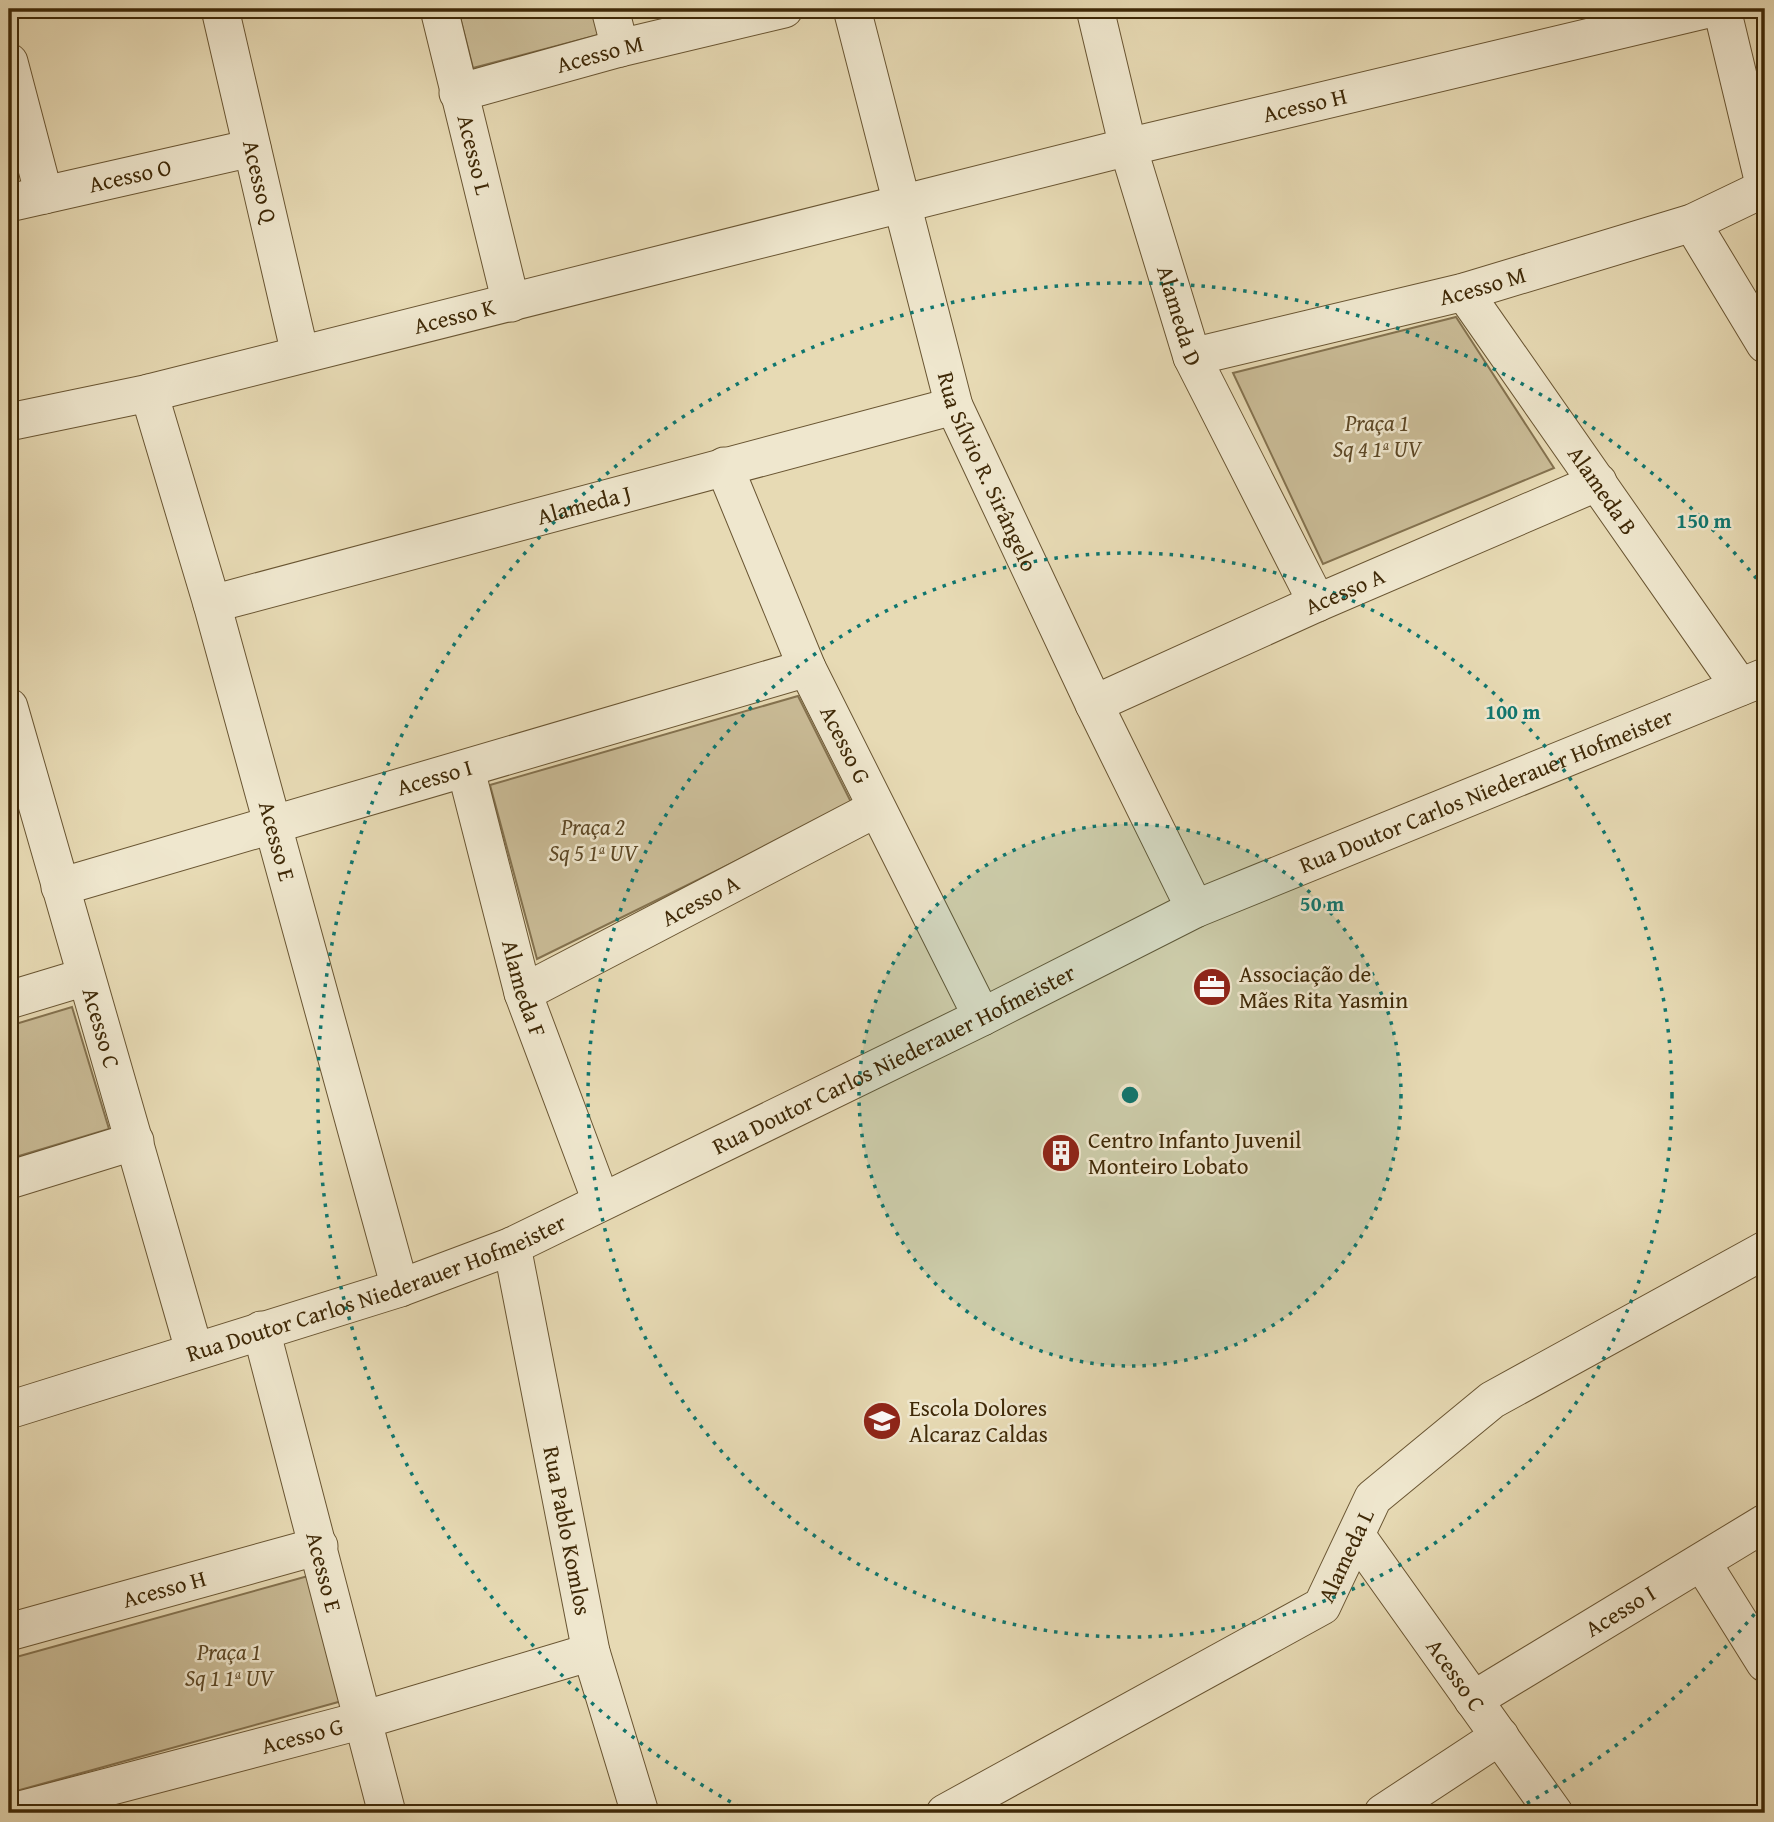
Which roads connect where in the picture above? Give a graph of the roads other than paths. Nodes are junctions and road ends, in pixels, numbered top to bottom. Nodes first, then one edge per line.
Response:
1 (220, 9) edge
2 (439, 9) edge
3 (610, 9) edge
4 (783, 9) edge
5 (852, 9) edge
6 (1095, 9) edge
7 (1708, 9) edge
8 (1722, 9) edge
9 (620, 48) junction
10 (9, 62) edge
11 (458, 93) junction
12 (1128, 147) junction
13 (252, 148) junction
14 (1765, 188) edge
15 (44, 195) junction
16 (9, 203) edge
17 (902, 206) junction
18 (1692, 222) junction
19 (1464, 292) junction
20 (511, 303) junction
21 (1765, 344) edge
22 (300, 354) junction
23 (1192, 357) junction
24 (149, 393) junction
25 (954, 406) junction
26 (9, 422) edge
27 (724, 466) junction
28 (1598, 482) junction
29 (1317, 603) junction
30 (212, 604) junction
31 (807, 668) junction
32 (1752, 682) edge
33 (1094, 705) junction
34 (9, 707) edge
35 (466, 770) junction
36 (875, 809) junction
37 (273, 827) junction
38 (60, 887) junction
39 (1195, 909) junction
40 (85, 977) junction
41 (523, 993) junction
42 (9, 1000) edge
43 (982, 1017) junction
44 (135, 1141) junction
45 (9, 1180) edge
46 (601, 1201) junction
47 (512, 1246) junction
48 (1765, 1250) edge
49 (400, 1288) junction
50 (261, 1330) junction
51 (194, 1350) junction
52 (9, 1410) edge
53 (1765, 1523) edge
54 (1356, 1535) junction
55 (319, 1546) junction
56 (1703, 1564) junction
57 (9, 1632) edge
58 (591, 1652) junction
59 (1765, 1663) edge
60 (1474, 1700) junction
61 (363, 1720) junction
62 (1500, 1736) junction
63 (9, 1813) edge
64 (387, 1813) edge
65 (640, 1813) edge
66 (945, 1813) edge
67 (1383, 1813) edge
68 (1555, 1813) edge

1 - 13 street, Acesso Q
2 - 11 street, Acesso L
3 - 9 street
4 - 9 street, Acesso M
5 - 17 street, Rua Sílvio R. Sirângelo
6 - 12 street, Alameda D
7 - 12 street, Acesso H
8 - 14 street
9 - 11 street, Acesso M
10 - 15 street
11 - 20 street, Acesso L
12 - 17 street, Acesso H
12 - 23 street, Alameda D
13 - 15 street, Acesso O
13 - 22 street, Acesso Q
14 - 18 street, Acesso M
15 - 16 street, Acesso O
17 - 20 street, Acesso K
17 - 25 street, Rua Sílvio R. Sirângelo
18 - 19 street, Acesso M
18 - 21 street
19 - 23 street, Acesso M
19 - 28 street, Alameda B
20 - 22 street, Acesso K
22 - 24 street, Acesso K
23 - 29 street, Alameda D
24 - 26 street, Acesso K
24 - 30 street, Acesso E
25 - 27 street, Alameda J
25 - 33 street, Rua Sílvio R. Sirângelo
27 - 30 street, Alameda J
27 - 31 street, Acesso G
28 - 29 street, Acesso A
28 - 32 street, Alameda B
29 - 33 street, Acesso A
30 - 37 street, Acesso E
31 - 35 street, Acesso I
31 - 36 street, Acesso G
32 - 39 street, Rua Doutor Carlos Niederauer Hofmeister
33 - 39 street, Rua Sílvio R. Sirângelo
34 - 38 street, Acesso C
35 - 37 street, Acesso I
35 - 41 street, Alameda F
36 - 41 street, Acesso A
36 - 43 street, Acesso G
37 - 38 street, Acesso I
37 - 49 street, Acesso E
38 - 40 street, Acesso C
39 - 43 street, Rua Doutor Carlos Niederauer Hofmeister
40 - 42 street
40 - 44 street, Acesso C
41 - 46 street, Alameda F
43 - 46 street, Rua Doutor Carlos Niederauer Hofmeister
44 - 45 street
44 - 51 street, Acesso C
46 - 47 street, Rua Doutor Carlos Niederauer Hofmeister
47 - 49 street, Rua Doutor Carlos Niederauer Hofmeister
47 - 58 street, Rua Pablo Komlos
48 - 54 street, Alameda L
49 - 50 street, Rua Doutor Carlos Niederauer Hofmeister
50 - 51 street, Rua Doutor Carlos Niederauer Hofmeister
50 - 55 street, Acesso E
51 - 52 street, Rua Doutor Carlos Niederauer Hofmeister
53 - 56 street, Acesso I
54 - 60 street, Acesso C
54 - 66 street, Alameda L
55 - 57 street, Acesso H
55 - 61 street, Acesso E
56 - 59 street
56 - 60 street, Acesso I
58 - 61 street, Acesso G
58 - 65 street, Rua Pablo Komlos
60 - 62 street, Acesso C
61 - 63 street, Acesso G
61 - 64 street, Acesso E
62 - 67 street
62 - 68 street, Acesso C

